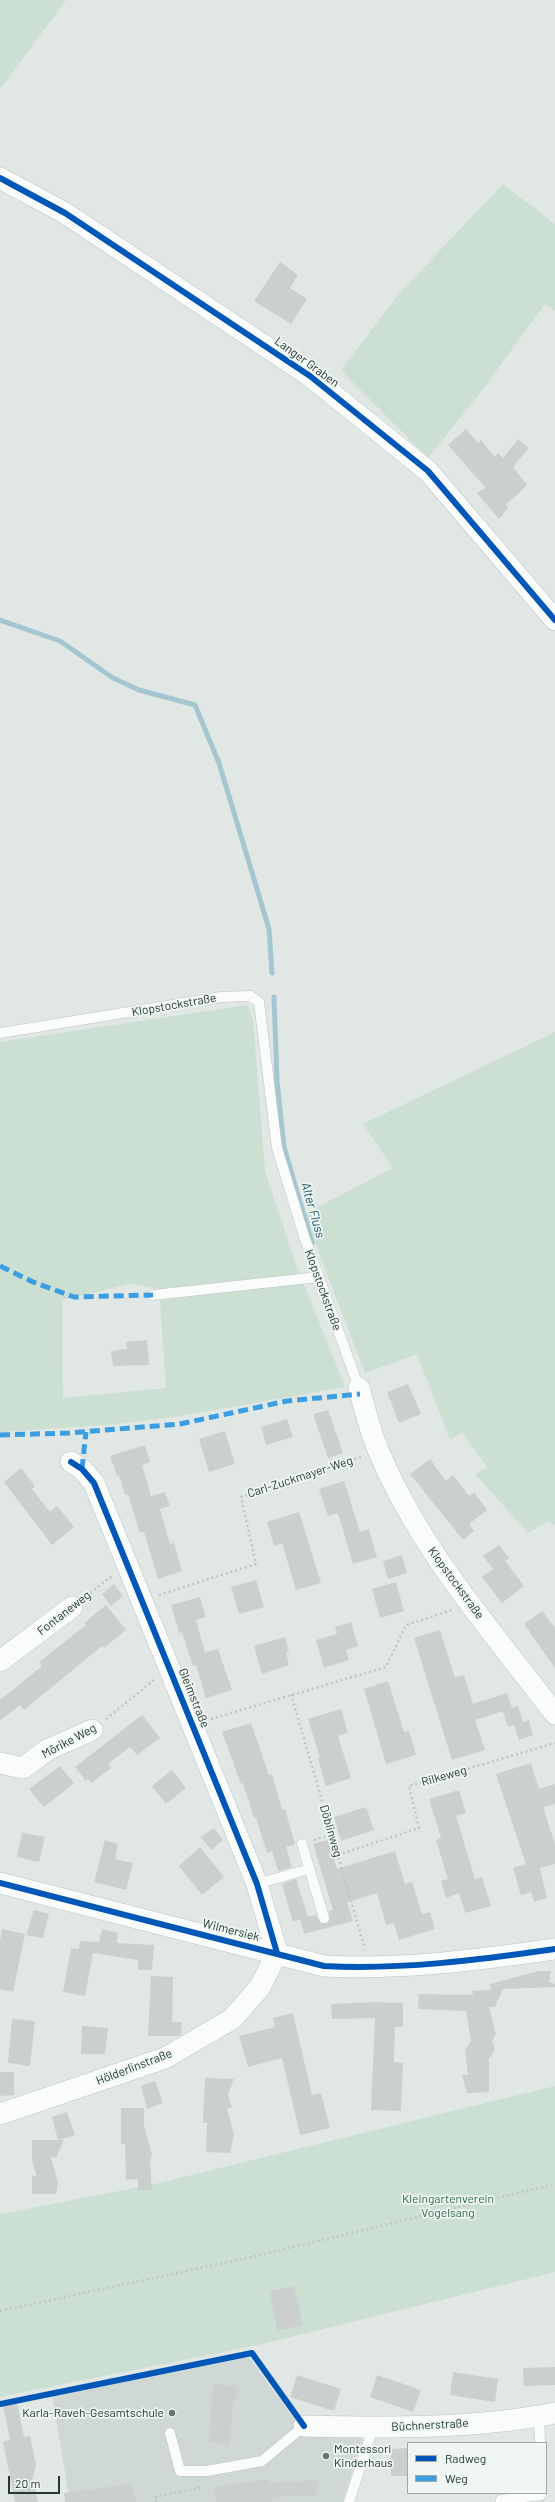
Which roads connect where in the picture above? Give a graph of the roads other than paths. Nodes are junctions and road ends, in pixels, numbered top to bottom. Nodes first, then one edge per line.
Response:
1 (0, 178) edge
2 (555, 620) edge
3 (0, 1033) edge
4 (318, 1277) junction
5 (153, 1295) dead end
6 (359, 1388) joint
7 (71, 1462) dead end
8 (72, 1607) road end
9 (0, 1661) edge
10 (555, 1714) edge
11 (92, 1730) road end
12 (0, 1763) edge
13 (302, 1844) road end
14 (309, 1869) junction
15 (0, 1883) edge
16 (257, 1884) junction
17 (324, 1918) dead end
18 (555, 1949) edge
19 (277, 1953) junction
20 (0, 2114) edge
21 (547, 2414) edge
22 (304, 2426) joint
23 (373, 2428) junction
24 (170, 2432) dead end
25 (540, 2442) edge
26 (541, 2496) edge
27 (349, 2502) edge
28 (501, 2502) edge

1 - 2 street, Langer Graben
3 - 4 lane, Klopstockstraße
4 - 5 lane
4 - 6 lane, Klopstockstraße
6 - 10 street, Klopstockstraße
7 - 16 street, Gleimstraße
8 - 9 street, Fontaneweg
11 - 12 street, Mörike Weg
13 - 14 lane
14 - 16 lane
14 - 17 lane
15 - 19 street, Wilmersiek
16 - 19 street, Gleimstraße
18 - 19 street, Wilmersiek
19 - 20 street, Hölderlinstraße
21 - 23 street, Büchnerstraße
21 - 25 lane
22 - 23 street, Büchnerstraße
22 - 24 lane
23 - 27 lane
26 - 28 lane

